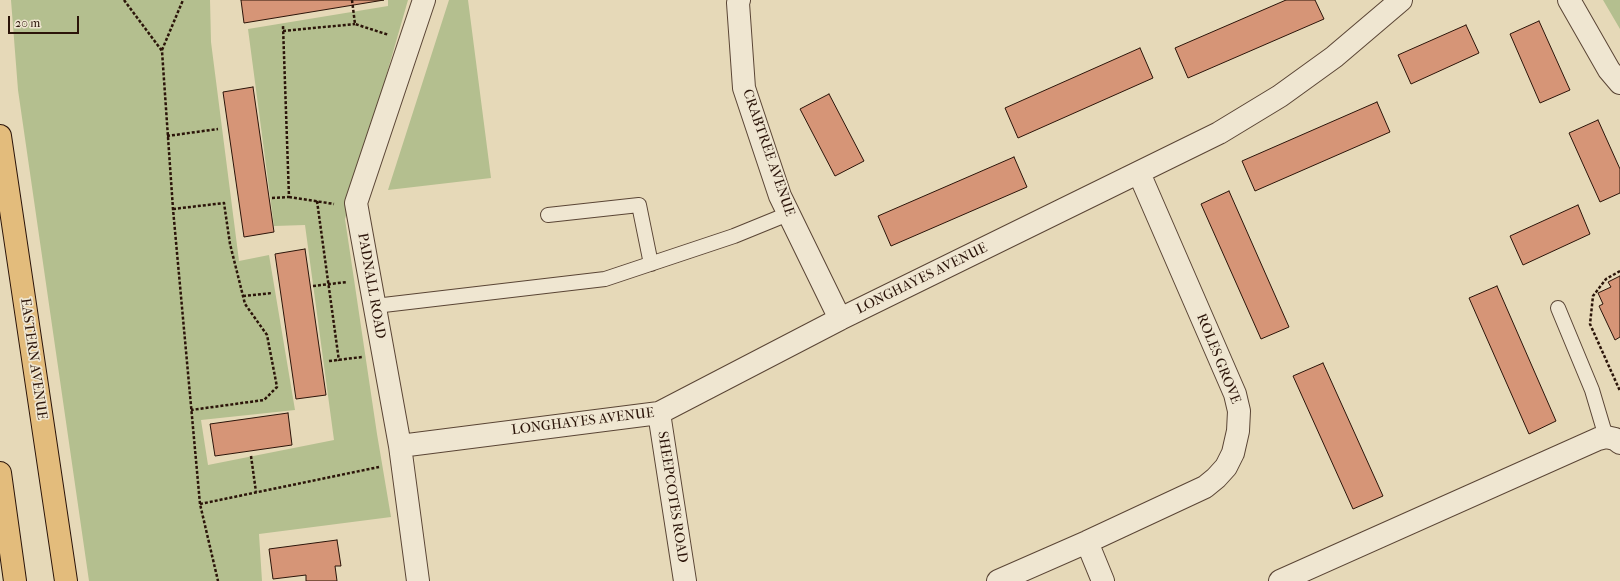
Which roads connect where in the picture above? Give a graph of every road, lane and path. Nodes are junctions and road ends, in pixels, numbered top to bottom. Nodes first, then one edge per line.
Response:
1 (124, 0) edge
2 (183, 0) edge
3 (352, 0) edge
4 (424, 0) edge
5 (739, 0) edge
6 (1401, 0) edge
7 (1569, 0) edge
8 (355, 24) junction
9 (283, 26) dead end
10 (283, 32) junction
11 (410, 42) junction
12 (162, 51) junction
13 (1620, 83) edge
14 (218, 129) dead end
15 (0, 136) edge
16 (167, 136) junction
17 (1139, 173) junction
18 (289, 197) junction
19 (272, 198) dead end
20 (317, 201) junction
21 (357, 208) junction
22 (173, 209) junction
23 (788, 214) junction
24 (548, 215) dead end
25 (650, 264) junction
26 (1620, 271) edge
27 (370, 279) junction
28 (328, 284) junction
29 (313, 286) dead end
30 (272, 293) dead end
31 (243, 296) junction
32 (375, 306) junction
33 (1558, 308) dead end
34 (840, 320) junction
35 (383, 354) junction
36 (338, 360) junction
37 (329, 361) dead end
38 (1620, 391) edge
39 (191, 410) junction
40 (659, 413) junction
41 (1613, 440) edge
42 (401, 454) junction
43 (251, 456) dead end
44 (0, 473) edge
45 (256, 492) junction
46 (200, 504) junction
47 (1087, 542) junction
48 (15, 581) edge
49 (66, 581) edge
50 (218, 581) edge
51 (418, 581) edge
52 (685, 581) edge
53 (998, 581) edge
54 (1103, 581) edge
55 (1280, 581) edge

1 - 12 path
2 - 12 path
3 - 8 path
4 - 11 street, PADNALL ROAD
5 - 23 street, CRABTREE AVENUE
6 - 17 street, LONGHAYES AVENUE
7 - 13 street
8 - 10 path
8 - 11 path
9 - 10 path
10 - 18 path
11 - 21 street, PADNALL ROAD
12 - 16 path
14 - 16 path
15 - 49 highway, EASTERN AVENUE
16 - 22 path
17 - 34 street, LONGHAYES AVENUE
17 - 47 street, ROLES GROVE
18 - 19 path
18 - 20 path
20 - 21 path
20 - 28 path
21 - 27 street, PADNALL ROAD
22 - 31 path
22 - 39 path
23 - 25 lane
23 - 34 street, CRABTREE AVENUE
24 - 25 lane
25 - 32 lane
26 - 38 path
27 - 28 path
27 - 32 street, PADNALL ROAD
28 - 29 path
28 - 36 path
30 - 31 path
31 - 39 path
32 - 35 street, PADNALL ROAD
33 - 41 lane
34 - 40 street, LONGHAYES AVENUE
35 - 36 path
35 - 42 street, PADNALL ROAD
36 - 37 path
39 - 46 path
40 - 42 street, LONGHAYES AVENUE
40 - 52 street, SHEEPCOTES ROAD
41 - 55 street
42 - 45 path
42 - 51 street, PADNALL ROAD
43 - 45 path
44 - 48 highway
45 - 46 path
46 - 50 path
47 - 53 street, ROLES GROVE
47 - 54 street

